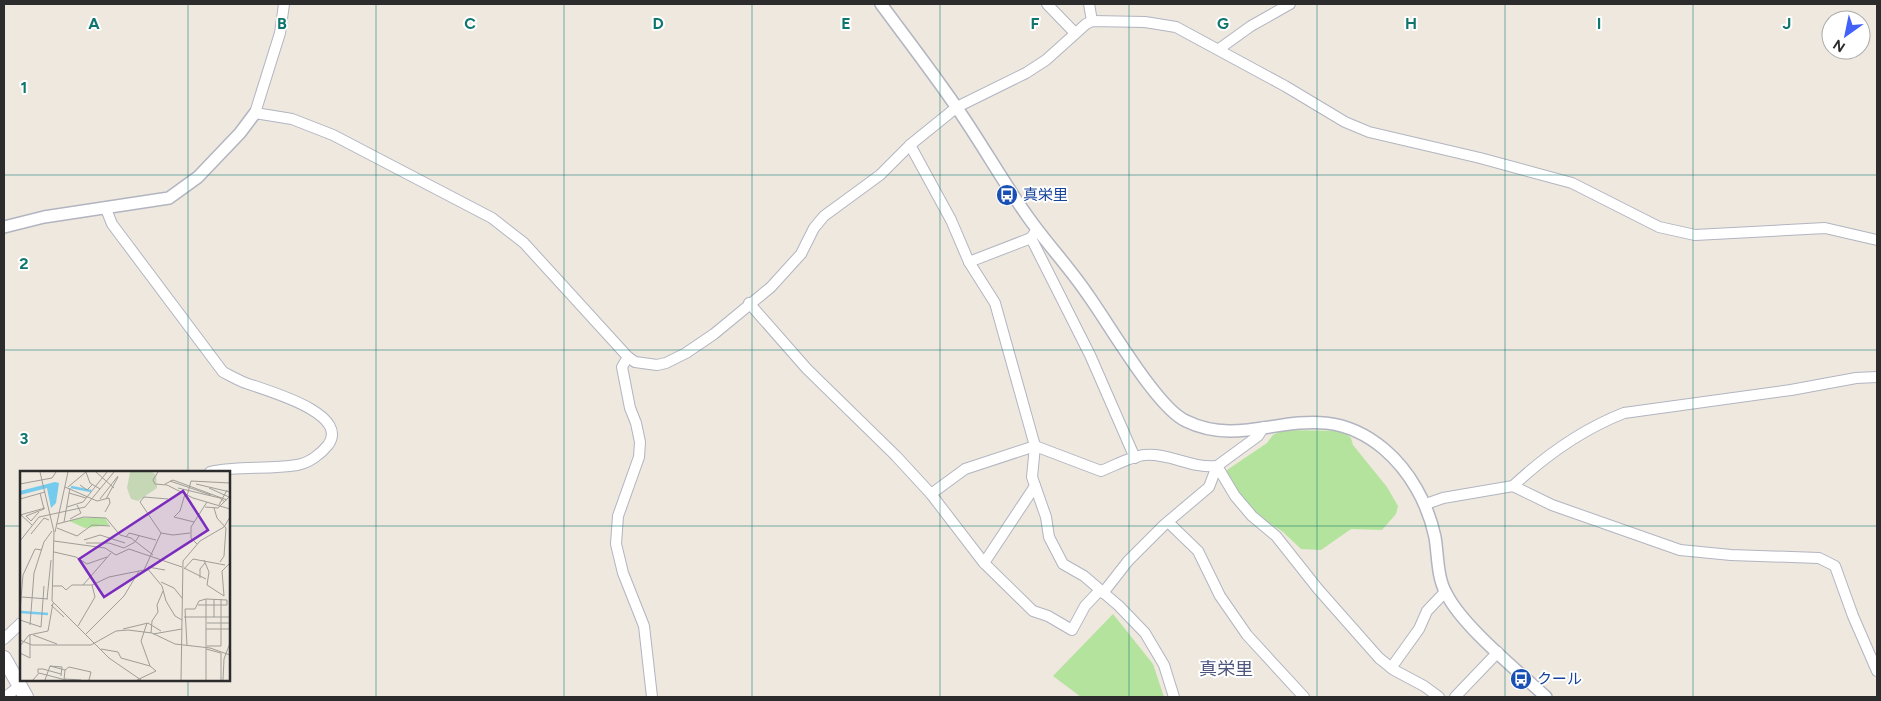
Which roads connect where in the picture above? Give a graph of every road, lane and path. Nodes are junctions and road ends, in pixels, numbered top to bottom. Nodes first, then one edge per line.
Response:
1 (284, 4) edge
2 (881, 4) edge
3 (1047, 4) edge
4 (1089, 4) edge
5 (1290, 4) edge
6 (1092, 21) junction
7 (1075, 33) junction
8 (1219, 49) junction
9 (957, 107) junction
10 (255, 113) junction
11 (910, 145) junction
12 (106, 209) junction
13 (4, 227) edge
14 (1034, 233) junction
15 (1877, 240) edge
16 (969, 262) junction
17 (749, 303) junction
18 (628, 357) junction
19 (1877, 377) edge
20 (1264, 427) junction
21 (1035, 446) junction
22 (1135, 458) junction
23 (1217, 466) junction
24 (218, 471) edge
25 (1035, 486) junction
26 (1513, 486) junction
27 (931, 494) junction
28 (1426, 504) junction
29 (1168, 522) junction
30 (984, 563) junction
31 (1102, 591) junction
32 (1445, 592) junction
33 (20, 624) edge
34 (4, 639) edge
35 (1498, 652) junction
36 (4, 658) edge
37 (1391, 668) junction
38 (1877, 671) edge
39 (23, 692) edge
40 (4, 697) edge
41 (652, 697) edge
42 (1174, 697) edge
43 (1304, 697) edge
44 (1439, 697) edge
45 (1455, 697) edge
46 (1546, 697) edge

1 - 10 street
2 - 9 street
3 - 7 street
4 - 6 street
5 - 8 street
6 - 7 street
6 - 8 street
7 - 9 street
8 - 15 street
9 - 11 street
9 - 14 street
10 - 12 street
10 - 18 street
11 - 16 street
11 - 17 street
12 - 13 street
12 - 24 street
14 - 16 street
14 - 20 street
14 - 22 street
16 - 21 street
17 - 18 street
17 - 27 street
18 - 41 street
19 - 26 street
20 - 23 street
20 - 28 street
21 - 22 street
21 - 25 street
21 - 27 street
22 - 23 street
23 - 29 street
23 - 37 street
25 - 30 street
25 - 31 street
26 - 28 street
26 - 38 street
27 - 30 street
28 - 32 street
29 - 31 street
29 - 43 street
30 - 31 street
31 - 42 street
32 - 35 street
32 - 37 street
33 - 34 street
35 - 45 street
35 - 46 street
36 - 39 main road
37 - 44 street
39 - 40 street

